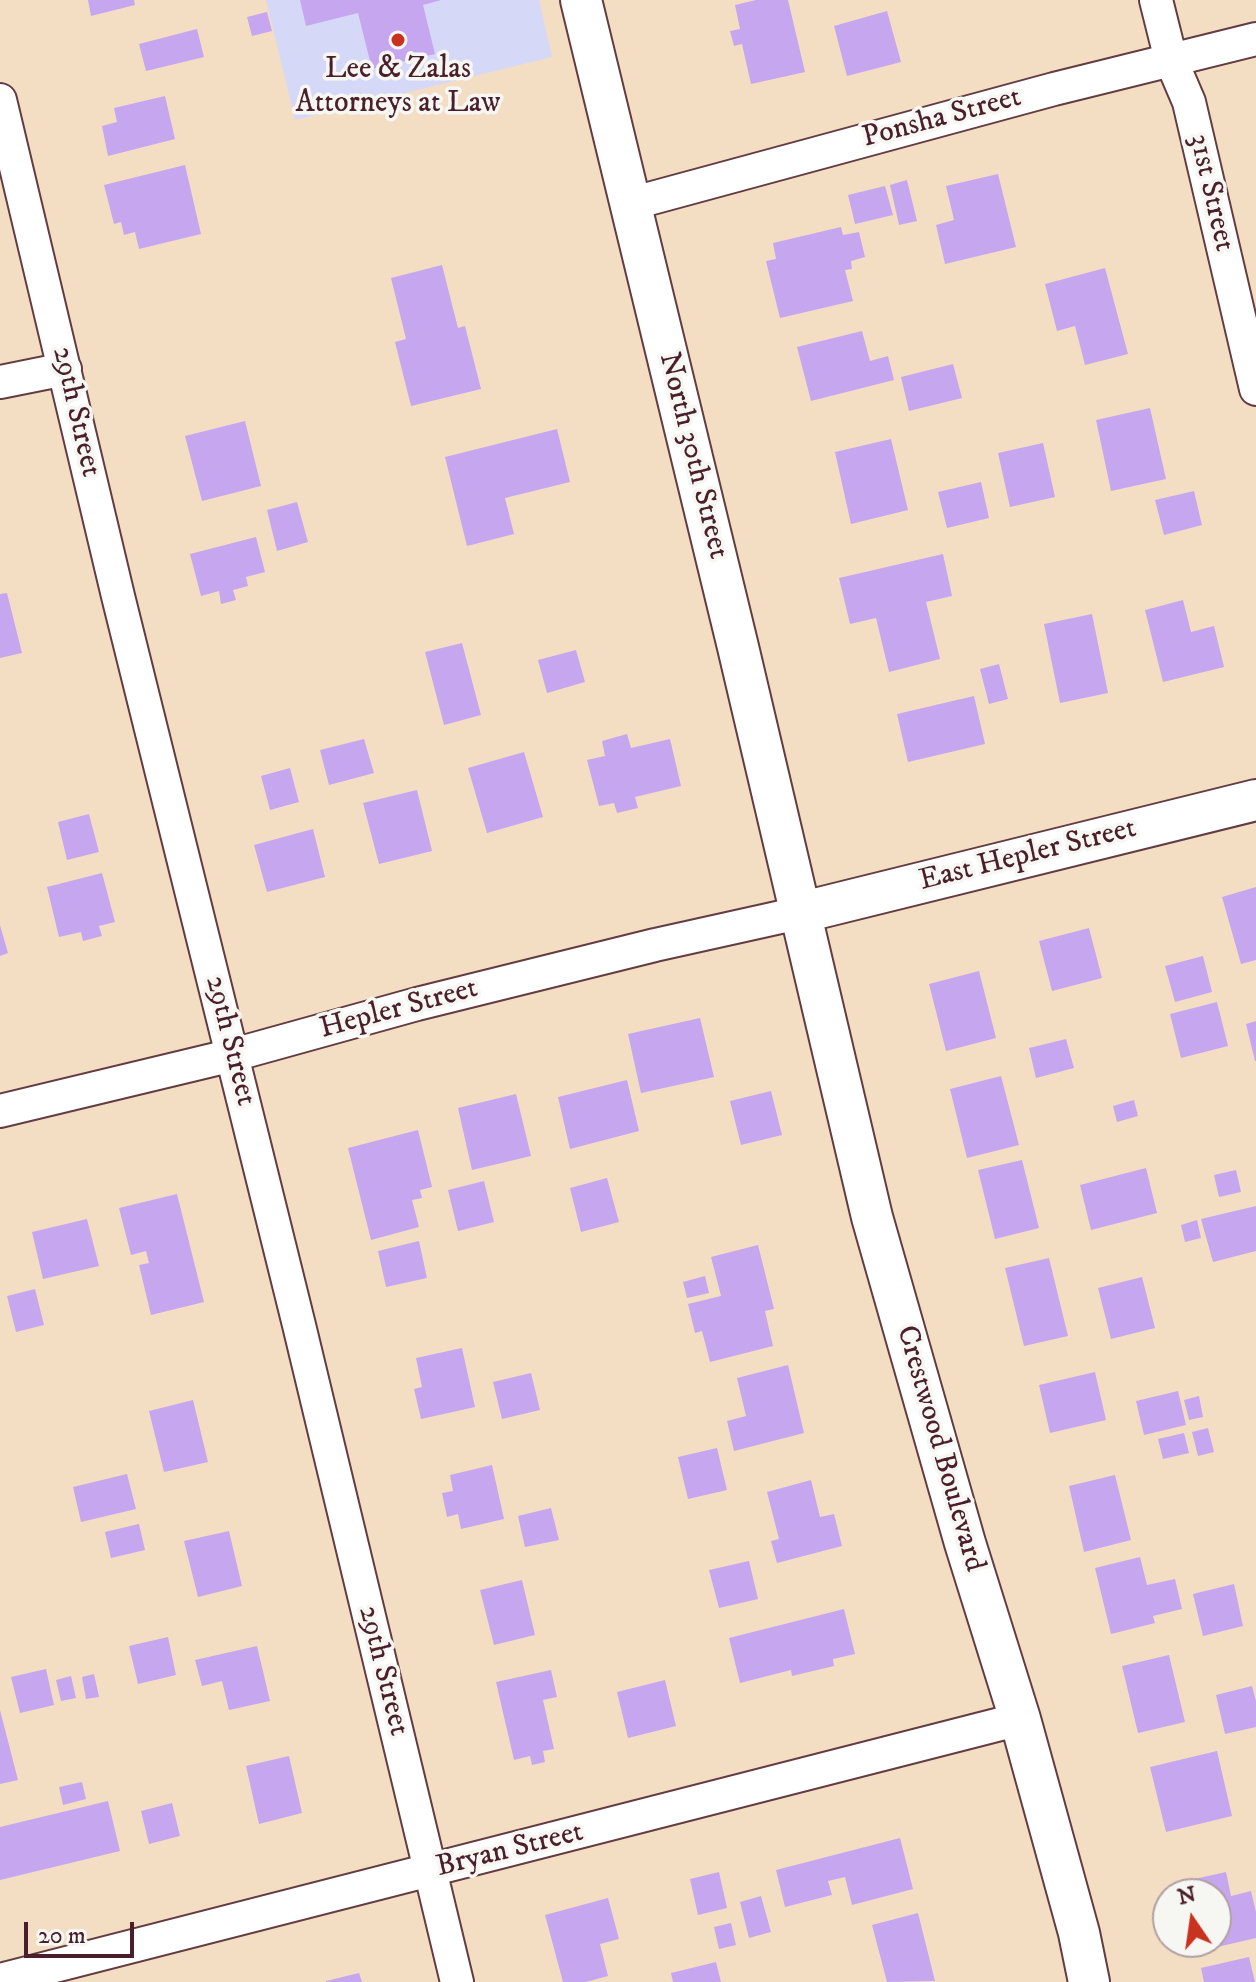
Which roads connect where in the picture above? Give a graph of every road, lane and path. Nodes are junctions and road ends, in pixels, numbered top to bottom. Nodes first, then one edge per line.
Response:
1 (581, 0) edge
2 (1156, 0) edge
3 (1256, 39) edge
4 (1171, 60) junction
5 (0, 100) edge
6 (630, 204) junction
7 (65, 369) junction
8 (0, 382) edge
9 (1256, 389) edge
10 (1256, 800) edge
11 (799, 913) junction
12 (233, 1055) junction
13 (0, 1111) edge
14 (1020, 1719) junction
15 (431, 1871) junction
16 (0, 1980) edge
17 (457, 1982) edge
18 (1089, 1982) edge

1 - 6 street, North 30th Street
2 - 4 street, 31st Street
3 - 4 street, Ponsha Street
4 - 6 street, Ponsha Street
4 - 9 street, 31st Street
5 - 7 street, 29th Street
6 - 11 street, North 30th Street
7 - 8 street
7 - 12 street, 29th Street
10 - 11 street, East Hepler Street
11 - 12 street, Hepler Street
11 - 14 street, Crestwood Boulevard
12 - 13 street, Hepler Street
12 - 15 street, 29th Street
14 - 15 street, Bryan Street
14 - 18 street, Crestwood Boulevard
15 - 16 street, Bryan Street
15 - 17 street, 29th Street

